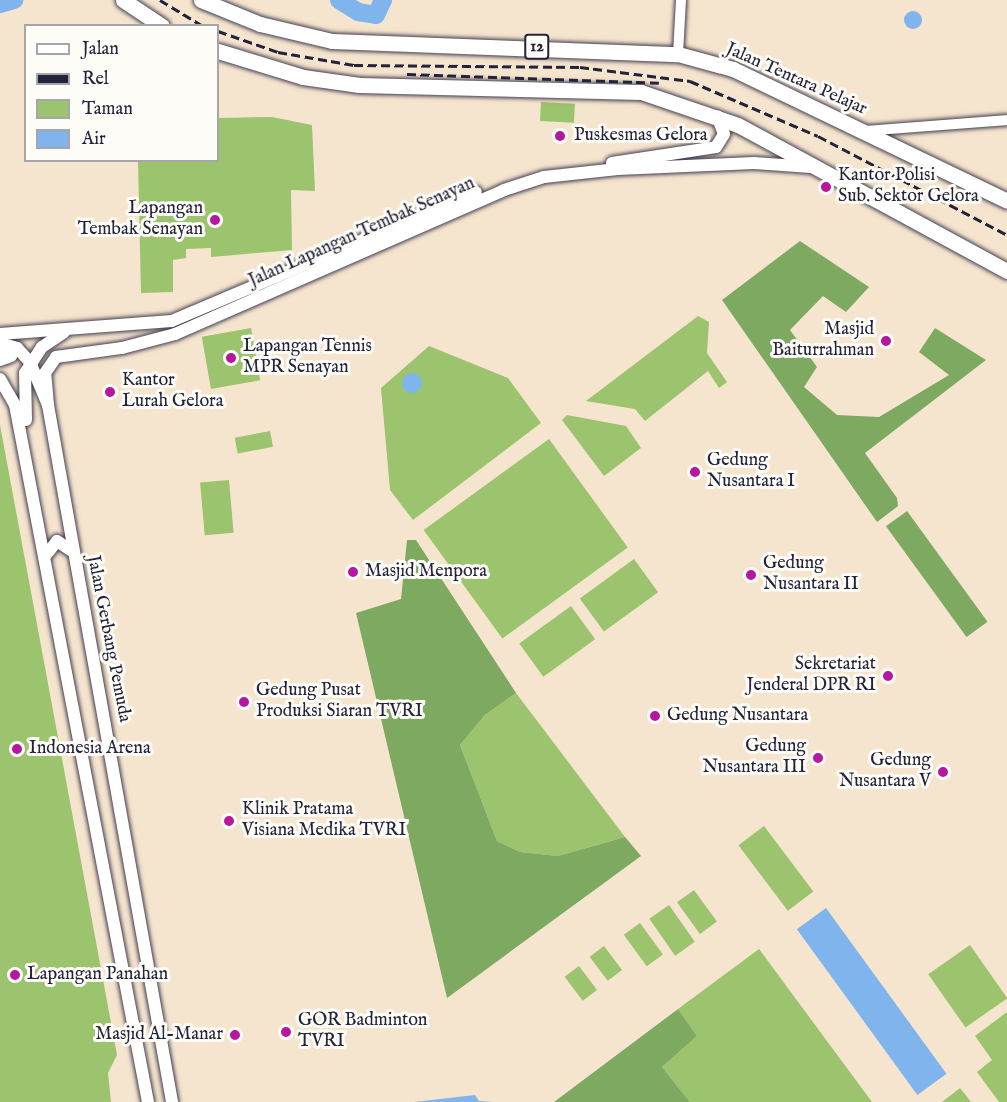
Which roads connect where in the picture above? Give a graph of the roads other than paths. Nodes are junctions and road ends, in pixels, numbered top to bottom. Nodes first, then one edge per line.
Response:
1 (123, 0) edge
2 (201, 0) edge
3 (681, 0) edge
4 (159, 24) edge
5 (219, 51) edge
6 (678, 54) junction
7 (714, 113) junction
8 (1007, 120) edge
9 (863, 131) junction
10 (811, 167) junction
11 (1007, 201) edge
12 (1007, 271) edge
13 (65, 332) junction
14 (0, 334) edge
15 (0, 345) edge
16 (0, 360) edge
17 (30, 362) junction
18 (0, 380) edge
19 (48, 405) junction
20 (24, 448) junction
21 (74, 554) junction
22 (45, 556) junction
23 (148, 1102) edge
24 (172, 1102) edge

1 - 4 highway
2 - 6 highway, Jalan Tentara Pelajar / 12
3 - 6 street
5 - 7 highway, 12
6 - 9 highway, Jalan Tentara Pelajar / 12
7 - 10 highway, 12
7 - 13 main road, Jalan Lapangan Tembak Senayan
8 - 9 street
9 - 11 highway, Jalan Tentara Pelajar / 12
10 - 12 highway, 12
10 - 19 main road, Jalan Lapangan Tembak Senayan
13 - 14 main road, Jalan Lapangan Tembak Senayan
13 - 17 main road
15 - 16 main road
15 - 17 main road
17 - 19 main road, Jalan Gerbang Pemuda
17 - 20 main road
18 - 20 main road
19 - 21 main road, Jalan Gerbang Pemuda
20 - 22 main road
21 - 22 main road
21 - 24 main road, Jalan Gerbang Pemuda
22 - 23 main road

